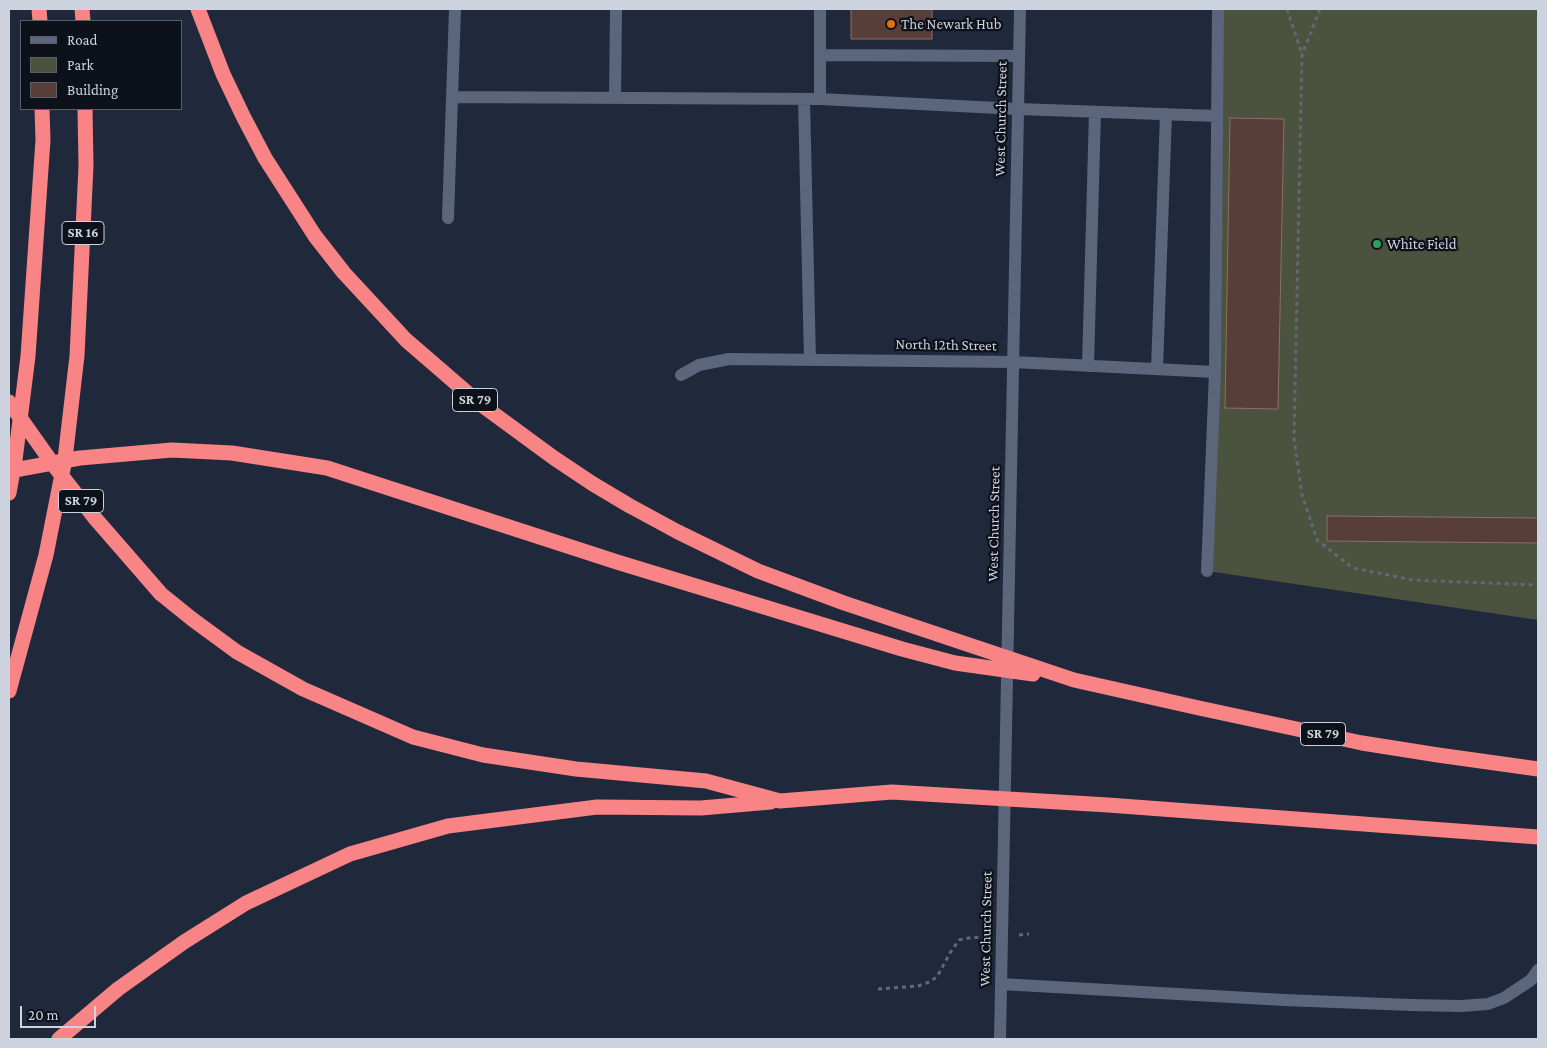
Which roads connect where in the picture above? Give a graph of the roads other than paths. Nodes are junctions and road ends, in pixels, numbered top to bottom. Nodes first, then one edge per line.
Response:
1 (198, 9) edge
2 (455, 9) edge
3 (616, 9) edge
4 (820, 9) edge
5 (1020, 9) edge
6 (1218, 9) edge
7 (820, 55) junction
8 (1019, 56) junction
9 (452, 97) junction
10 (615, 98) junction
11 (804, 99) junction
12 (820, 99) junction
13 (1018, 109) junction
14 (42, 110) edge
15 (85, 110) edge
16 (1094, 112) junction
17 (1166, 114) junction
18 (1217, 116) junction
19 (448, 218) dead end
20 (810, 360) junction
21 (1013, 362) junction
22 (1088, 366) junction
23 (1157, 369) junction
24 (1215, 372) junction
25 (681, 375) dead end
26 (9, 402) edge
27 (9, 471) edge
28 (9, 493) edge
29 (1207, 572) dead end
30 (1074, 680) junction
31 (9, 691) edge
32 (1538, 769) edge
33 (780, 801) junction
34 (1531, 837) edge
35 (1538, 970) edge
36 (1001, 984) junction
37 (58, 1039) edge
38 (1000, 1039) edge

1 - 30 highway, SR 79
2 - 9 street
3 - 10 street
4 - 7 street
5 - 8 street, West Church Street
6 - 18 street
7 - 8 street
7 - 12 street
8 - 13 street, West Church Street
9 - 10 street
9 - 19 street
10 - 11 street
11 - 12 street
11 - 20 street
12 - 13 street
13 - 16 street
13 - 21 street, West Church Street
14 - 28 highway
15 - 31 highway, SR 16
16 - 17 street
16 - 22 street
17 - 18 street
17 - 23 street
18 - 24 street
20 - 21 street, North 12th Street
20 - 25 street, North 12th Street
21 - 22 street, North 12th Street
21 - 36 street, West Church Street
22 - 23 street, North 12th Street
23 - 24 street, North 12th Street
24 - 29 street
26 - 33 highway, SR 79
27 - 30 highway
30 - 32 highway, SR 79
33 - 34 highway, SR 79
33 - 37 highway
35 - 36 street
36 - 38 street, West Church Street

